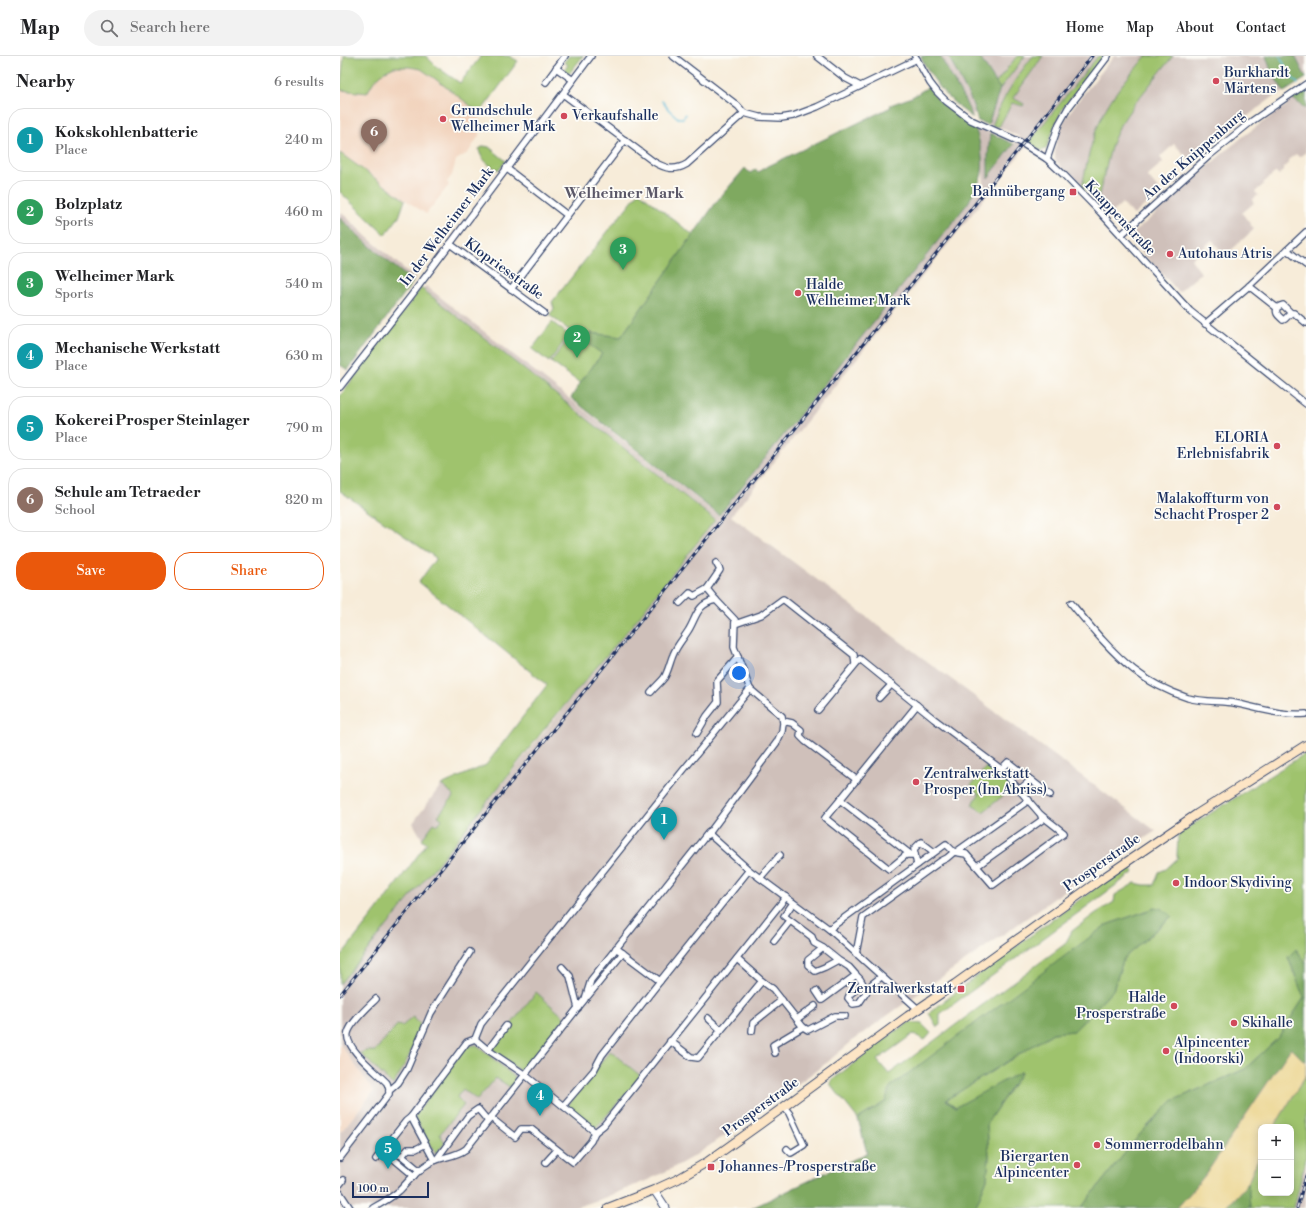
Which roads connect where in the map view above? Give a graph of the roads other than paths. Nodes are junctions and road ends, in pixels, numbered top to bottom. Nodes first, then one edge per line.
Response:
1 (565, 56) edge
2 (591, 56) edge
3 (673, 56) edge
4 (817, 56) edge
5 (1108, 56) edge
6 (916, 57) edge
7 (556, 68) junction
8 (573, 80) junction
9 (546, 82) dead end
10 (1306, 84) edge
11 (860, 86) junction
12 (563, 94) junction
13 (744, 113) junction
14 (624, 140) junction
15 (1047, 159) junction
16 (506, 168) junction
17 (567, 215) junction
18 (1306, 232) edge
19 (1121, 235) junction
20 (450, 244) junction
21 (1287, 250) junction
22 (1306, 265) edge
23 (1249, 286) junction
24 (511, 289) junction
25 (1277, 308) junction
26 (1291, 312) junction
27 (544, 313) dead end
28 (1306, 323) edge
29 (1205, 324) junction
30 (340, 387) edge
31 (1306, 404) edge
32 (716, 563) dead end
33 (707, 589) junction
34 (716, 600) junction
35 (680, 603) dead end
36 (1071, 603) dead end
37 (735, 624) junction
38 (738, 657) junction
39 (855, 664) junction
40 (892, 684) junction
41 (750, 689) junction
42 (651, 692) dead end
43 (879, 698) dead end
44 (918, 705) junction
45 (818, 710) dead end
46 (1306, 714) edge
47 (783, 721) junction
48 (697, 733) dead end
49 (1306, 744) edge
50 (1001, 769) junction
51 (857, 780) junction
52 (1031, 780) junction
53 (1020, 789) junction
54 (1050, 795) dead end
55 (840, 800) junction
56 (1029, 800) junction
57 (1041, 815) junction
58 (705, 837) junction
59 (934, 852) junction
60 (955, 852) junction
61 (912, 854) junction
62 (780, 855) dead end
63 (917, 865) junction
64 (977, 866) junction
65 (749, 870) junction
66 (760, 878) junction
67 (786, 897) junction
68 (793, 903) junction
69 (790, 921) junction
70 (829, 929) junction
71 (774, 941) dead end
72 (616, 948) junction
73 (823, 948) junction
74 (470, 952) dead end
75 (623, 953) junction
76 (856, 954) junction
77 (737, 959) junction
78 (838, 960) junction
79 (562, 967) dead end
80 (856, 975) junction
81 (881, 977) junction
82 (762, 980) junction
83 (660, 981) junction
84 (816, 991) dead end
85 (376, 999) dead end
86 (585, 999) junction
87 (782, 1000) junction
88 (815, 1006) dead end
89 (578, 1008) junction
90 (918, 1009) junction
91 (845, 1016) dead end
92 (708, 1018) dead end
93 (797, 1019) junction
94 (506, 1026) dead end
95 (803, 1027) junction
96 (721, 1030) junction
97 (752, 1031) dead end
98 (475, 1039) junction
99 (670, 1041) junction
100 (488, 1050) junction
101 (775, 1053) dead end
102 (524, 1074) junction
103 (389, 1092) junction
104 (562, 1106) junction
105 (784, 1107) junction
106 (411, 1117) junction
107 (489, 1119) junction
108 (595, 1132) junction
109 (426, 1144) junction
110 (788, 1149) dead end
111 (383, 1150) junction
112 (557, 1150) junction
113 (402, 1156) junction
114 (340, 1158) edge
115 (376, 1159) dead end
116 (435, 1160) junction
117 (546, 1162) dead end
118 (420, 1170) junction
119 (414, 1176) junction
120 (654, 1190) junction
121 (340, 1193) edge
122 (350, 1208) edge
123 (373, 1208) edge
124 (608, 1208) edge
125 (666, 1208) edge

1 - 7 street
2 - 8 street, In der Welheimer Mark
3 - 13 street
4 - 11 street
5 - 15 street
6 - 11 street
6 - 15 street, Knappenstraße
7 - 8 street
7 - 9 street
8 - 12 street, In der Welheimer Mark
10 - 19 street, An der Knippenburg
11 - 13 street
12 - 14 street
12 - 16 street, In der Welheimer Mark
13 - 14 street
14 - 17 street
15 - 19 street, Knappenstraße
16 - 17 street
16 - 20 street, In der Welheimer Mark
17 - 24 street
18 - 21 street
19 - 29 street, Knappenstraße
20 - 24 street, Klopriesstraße
20 - 30 street, In der Welheimer Mark
21 - 22 street
21 - 23 street
23 - 25 street
23 - 29 street
24 - 27 street, Klopriesstraße
25 - 26 street
25 - 26 street
26 - 28 street
29 - 31 street, Knappenstraße
32 - 33 street
33 - 34 street
33 - 35 street
34 - 37 street
34 - 42 street
36 - 46 street
37 - 38 street
37 - 39 street
38 - 41 street
38 - 48 street
39 - 40 street
39 - 45 street
40 - 43 street
40 - 44 street
41 - 47 street
41 - 98 street
44 - 50 street
44 - 51 street
47 - 51 street
47 - 58 street
49 - 90 main road, Prosperstraße
50 - 52 street
50 - 53 street
51 - 55 street
52 - 53 street
52 - 54 street
53 - 56 street
55 - 61 street
55 - 61 street
56 - 57 street
56 - 60 street
57 - 64 street
57 - 64 street
58 - 65 street
58 - 72 street
59 - 60 street
59 - 61 street
59 - 63 street
60 - 64 street
60 - 76 street
61 - 63 street
62 - 66 street
63 - 70 street
65 - 66 street
65 - 83 street
66 - 67 street
67 - 68 street
67 - 77 street
68 - 69 street
68 - 70 street
69 - 71 street
69 - 73 street
70 - 76 street
72 - 75 street
72 - 86 street
73 - 78 street
73 - 78 street
74 - 103 street
75 - 83 street
75 - 86 street
76 - 81 street
77 - 82 street
77 - 99 street
78 - 80 street
79 - 89 street
80 - 81 street
80 - 84 street
81 - 90 street
82 - 87 street
82 - 96 street
83 - 104 street
85 - 103 street
86 - 89 street
87 - 93 street
87 - 97 street
88 - 93 street
89 - 102 street
90 - 105 main road, Prosperstraße
91 - 95 street
92 - 96 street
93 - 95 street
94 - 100 street
95 - 101 street
96 - 99 street
98 - 100 street
98 - 106 street
99 - 108 street
100 - 102 street
102 - 104 street
102 - 107 street
103 - 114 street
104 - 108 street
105 - 110 street
105 - 120 main road, Prosperstraße
106 - 109 street
106 - 111 street
107 - 112 street
107 - 116 street
107 - 116 street
108 - 112 street
109 - 113 street
109 - 116 street
111 - 113 street
111 - 115 street
111 - 119 street
112 - 117 street
113 - 118 street
116 - 118 street
118 - 119 street
119 - 123 street
120 - 124 main road, Prosperstraße
120 - 125 street
121 - 122 street

